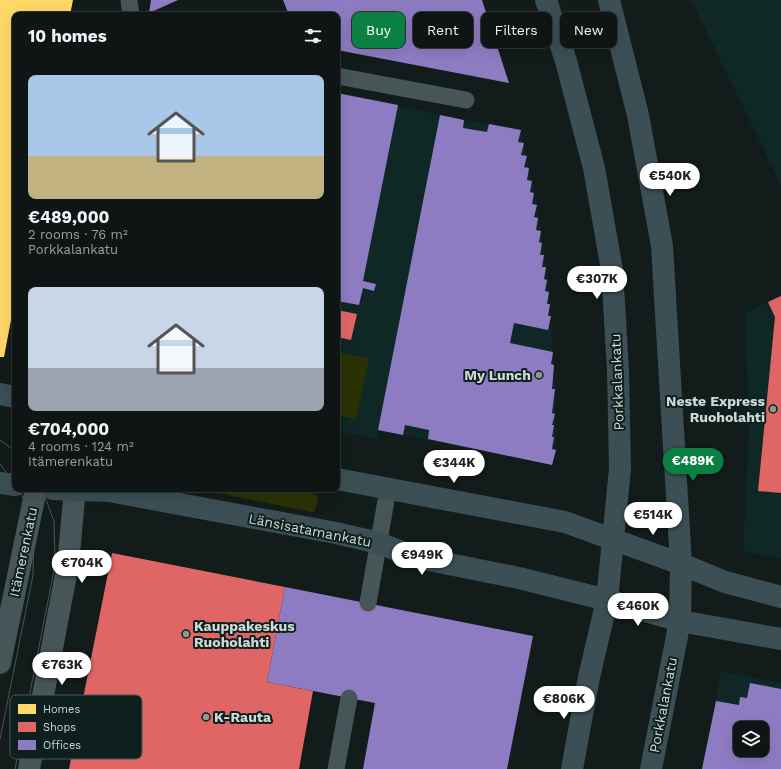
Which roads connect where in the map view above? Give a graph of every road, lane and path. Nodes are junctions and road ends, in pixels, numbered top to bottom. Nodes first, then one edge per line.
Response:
1 (129, 0) edge
2 (546, 0) edge
3 (609, 0) edge
4 (131, 12) edge
5 (340, 77) edge
6 (466, 100) dead end
7 (0, 394) edge
8 (12, 396) edge
9 (340, 480) edge
10 (0, 483) edge
11 (12, 485) edge
12 (388, 489) junction
13 (35, 492) edge
14 (75, 492) edge
15 (114, 492) edge
16 (614, 541) junction
17 (379, 543) junction
18 (681, 564) junction
19 (781, 597) edge
20 (607, 600) junction
21 (368, 603) dead end
22 (680, 621) junction
23 (781, 639) edge
24 (0, 663) edge
25 (43, 695) edge
26 (349, 698) dead end
27 (31, 759) edge
28 (29, 769) edge
29 (336, 769) edge
30 (572, 769) edge
31 (651, 769) edge

1 - 4 lane
2 - 16 main road, Porkkalankatu
3 - 18 main road, Porkkalankatu
5 - 6 lane
7 - 8 main road
9 - 12 main road
10 - 11 main road
12 - 16 main road
12 - 17 lane
13 - 24 street, Itämerenkatu
14 - 25 street
15 - 17 main road, Länsisatamankatu
16 - 18 main road
16 - 20 main road, Porkkalankatu
17 - 20 main road, Länsisatamankatu
17 - 21 lane
18 - 19 main road
18 - 22 main road, Porkkalankatu
20 - 22 main road, Länsisatamankatu
20 - 30 main road, Porkkalankatu
22 - 23 main road, Länsisatamankatu
22 - 31 main road, Porkkalankatu
26 - 29 lane
27 - 28 street

